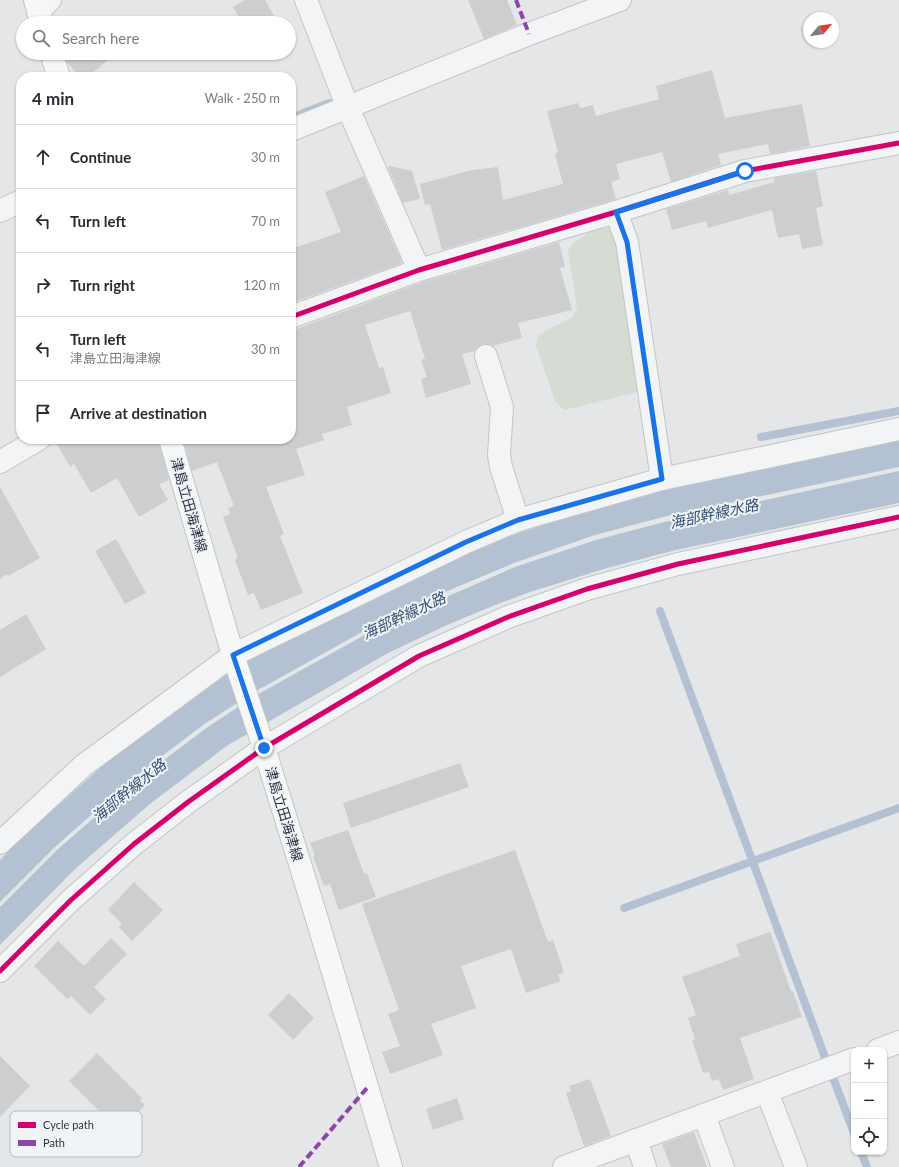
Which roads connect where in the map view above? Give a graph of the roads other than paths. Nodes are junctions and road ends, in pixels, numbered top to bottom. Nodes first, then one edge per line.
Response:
1 (306, 0) edge
2 (620, 0) edge
3 (53, 60) edge
4 (57, 72) edge
5 (348, 108) junction
6 (296, 128) edge
7 (899, 143) edge
8 (16, 203) edge
9 (0, 211) edge
10 (616, 212) junction
11 (419, 270) junction
12 (296, 315) edge
13 (486, 356) dead end
14 (899, 429) edge
15 (31, 444) edge
16 (171, 444) edge
17 (0, 462) edge
18 (662, 479) junction
19 (899, 517) edge
20 (518, 520) junction
21 (233, 655) junction
22 (261, 740) junction
23 (0, 843) edge
24 (0, 971) edge
25 (899, 1042) edge
26 (886, 1047) edge
27 (851, 1060) edge
28 (767, 1092) junction
29 (704, 1115) junction
30 (636, 1140) junction
31 (391, 1167) edge
32 (564, 1167) edge
33 (646, 1167) edge
34 (723, 1167) edge
35 (796, 1167) edge

1 - 5 street
2 - 5 street
3 - 4 main road
5 - 6 street
5 - 11 street
7 - 10 street
8 - 9 street
10 - 11 street
10 - 18 street
11 - 12 street
13 - 20 street
14 - 18 street
15 - 17 street
16 - 21 main road, 津島立田海津線
18 - 20 street
19 - 22 street
20 - 21 street
21 - 22 main road, 津島立田海津線
21 - 23 street
22 - 24 street
22 - 31 main road, 津島立田海津線
25 - 26 street
27 - 28 street
28 - 29 street
28 - 35 street
29 - 30 street
29 - 34 street
30 - 32 street
30 - 33 street

